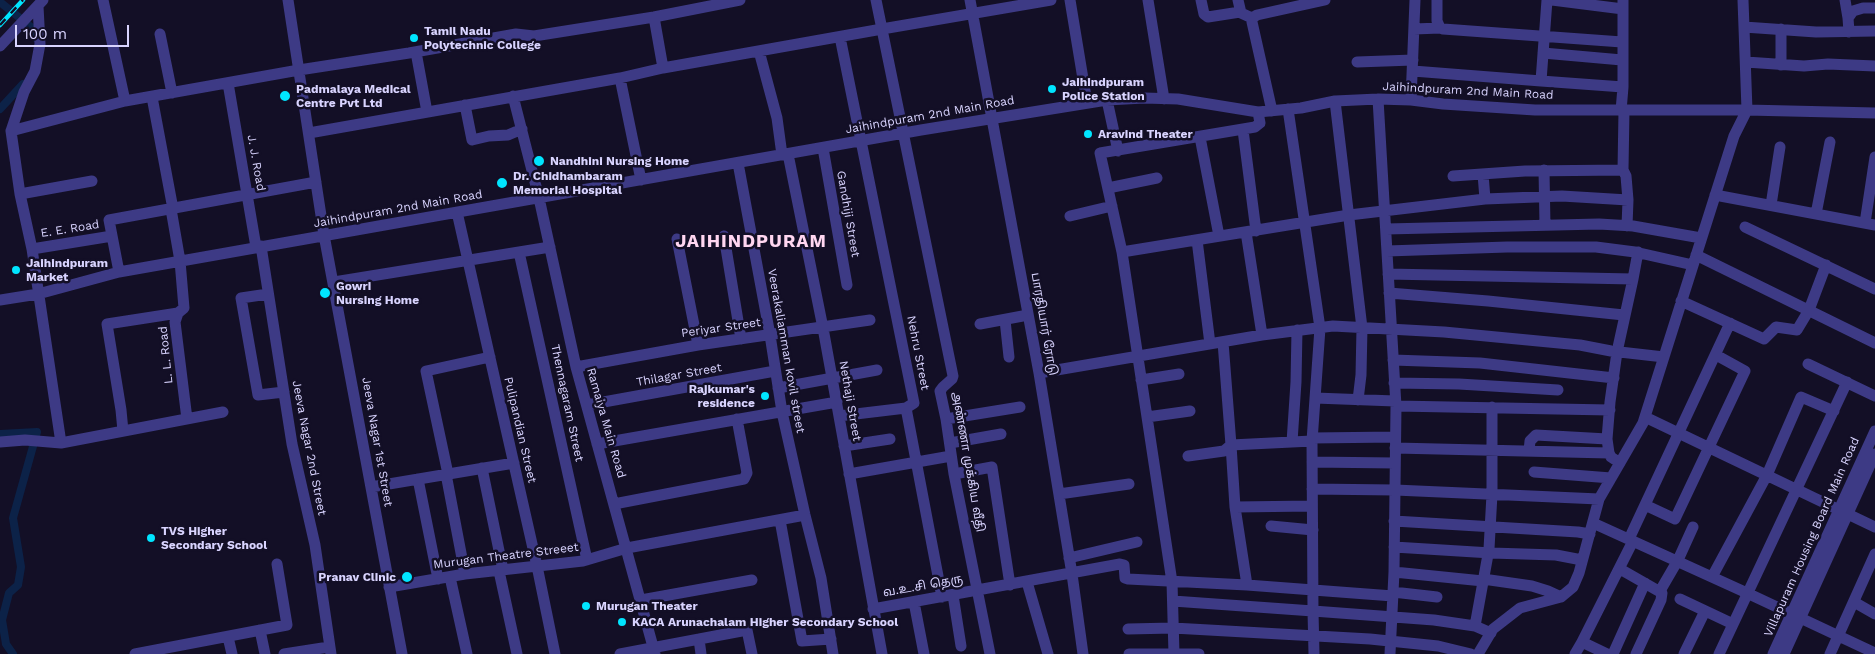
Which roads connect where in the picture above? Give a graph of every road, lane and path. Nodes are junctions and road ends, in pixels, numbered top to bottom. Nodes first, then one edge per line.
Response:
1 (103, 0) edge
2 (288, 0) edge
3 (740, 0) edge
4 (876, 0) edge
5 (970, 0) edge
6 (1070, 0) edge
7 (1148, 0) edge
8 (1201, 0) edge
9 (1325, 0) edge
10 (1416, 0) edge
11 (1438, 0) edge
12 (1547, 0) edge
13 (1552, 0) edge
14 (1744, 0) edge
15 (1845, 0) edge
16 (1043, 1) edge
17 (1301, 2) edge
18 (41, 3) edge
19 (1623, 5) edge
20 (1239, 6) edge
21 (1875, 8) edge
22 (972, 14) junction
23 (654, 17) junction
24 (1252, 18) junction
25 (1848, 18) junction
26 (1744, 27) junction
27 (882, 28) junction
28 (1440, 28) junction
29 (1414, 29) junction
30 (1781, 29) junction
31 (1875, 30) edge
32 (1849, 32) junction
33 (160, 34) dead end
34 (840, 37) junction
35 (1544, 37) junction
36 (1622, 42) junction
37 (0, 46) edge
38 (759, 51) junction
39 (416, 52) junction
40 (1543, 53) junction
41 (1622, 60) junction
42 (1357, 62) dead end
43 (1746, 62) junction
44 (1781, 64) junction
45 (1413, 66) junction
46 (1875, 66) edge
47 (663, 68) junction
48 (299, 70) junction
49 (620, 78) junction
50 (1541, 81) junction
51 (228, 83) junction
52 (1623, 87) junction
53 (172, 93) junction
54 (152, 96) junction
55 (513, 96) junction
56 (1164, 98) junction
57 (1378, 99) junction
58 (1107, 100) junction
59 (1411, 100) junction
60 (125, 101) junction
61 (1335, 102) junction
62 (1087, 103) junction
63 (465, 105) junction
64 (1288, 110) junction
65 (1622, 110) junction
66 (1747, 110) junction
67 (427, 112) junction
68 (1258, 112) junction
69 (1272, 112) junction
70 (1875, 113) edge
71 (992, 119) junction
72 (522, 129) junction
73 (1242, 130) junction
74 (12, 131) junction
75 (309, 133) junction
76 (904, 134) junction
77 (1200, 137) junction
78 (862, 140) junction
79 (1830, 142) dead end
80 (1780, 147) dead end
81 (823, 148) junction
82 (1118, 150) junction
83 (785, 154) junction
84 (1875, 157) edge
85 (738, 163) junction
86 (1544, 170) junction
87 (1624, 170) junction
88 (1483, 174) junction
89 (1453, 176) dead end
90 (1157, 178) dead end
91 (92, 180) dead end
92 (641, 180) junction
93 (316, 182) junction
94 (1108, 188) junction
95 (20, 194) junction
96 (1715, 195) junction
97 (248, 196) junction
98 (1545, 197) junction
99 (539, 198) junction
100 (1485, 200) junction
101 (1628, 200) junction
102 (1771, 205) junction
103 (1112, 206) junction
104 (172, 209) junction
105 (1385, 210) junction
106 (457, 212) junction
107 (1816, 214) junction
108 (1349, 215) junction
109 (1070, 216) dead end
110 (1305, 223) junction
111 (1870, 224) edge
112 (1545, 225) junction
113 (1634, 226) junction
114 (1745, 227) dead end
115 (1386, 229) junction
116 (1251, 232) junction
117 (324, 235) junction
118 (112, 236) junction
119 (724, 236) dead end
120 (1219, 236) junction
121 (1701, 238) junction
122 (677, 239) dead end
123 (1197, 240) junction
124 (259, 247) junction
125 (550, 247) junction
126 (32, 249) junction
127 (1387, 251) junction
128 (519, 252) junction
129 (1122, 252) junction
130 (1635, 252) junction
131 (1694, 260) junction
132 (180, 261) junction
133 (468, 261) junction
134 (1826, 265) junction
135 (119, 272) junction
136 (1388, 274) junction
137 (1629, 279) junction
138 (334, 282) junction
139 (847, 284) dead end
140 (1875, 289) edge
141 (1389, 293) junction
142 (38, 294) junction
143 (268, 294) junction
144 (0, 300) edge
145 (1681, 301) junction
146 (1809, 310) junction
147 (178, 313) junction
148 (1028, 315) junction
149 (1622, 315) junction
150 (870, 320) dead end
151 (1005, 320) junction
152 (1730, 323) junction
153 (980, 324) dead end
154 (823, 328) junction
155 (1320, 328) junction
156 (1362, 328) junction
157 (1391, 329) junction
158 (1297, 330) junction
159 (770, 335) junction
160 (1262, 335) junction
161 (742, 339) junction
162 (1223, 342) junction
163 (1875, 343) edge
164 (1210, 344) junction
165 (698, 345) junction
166 (1614, 352) junction
167 (1137, 355) junction
168 (1716, 355) junction
169 (490, 357) junction
170 (1009, 357) dead end
171 (1664, 357) junction
172 (1393, 360) junction
173 (1808, 364) dead end
174 (576, 367) junction
175 (877, 370) dead end
176 (775, 371) junction
177 (1039, 373) junction
178 (1179, 374) dead end
179 (832, 377) junction
180 (1610, 378) junction
181 (1141, 380) junction
182 (1847, 382) junction
183 (1394, 383) junction
184 (778, 388) junction
185 (1558, 390) dead end
186 (284, 392) junction
187 (1875, 396) edge
188 (1315, 398) junction
189 (1358, 400) junction
190 (837, 402) junction
191 (1396, 403) junction
192 (587, 406) junction
193 (1020, 407) dead end
194 (1492, 407) junction
195 (906, 408) junction
196 (1607, 410) junction
197 (1190, 411) dead end
198 (1834, 411) junction
199 (223, 412) dead end
200 (782, 412) junction
201 (839, 416) junction
202 (1147, 417) junction
203 (1645, 417) junction
204 (187, 419) junction
205 (946, 419) junction
206 (737, 420) junction
207 (123, 431) junction
208 (1875, 431) edge
209 (1678, 433) junction
210 (1001, 434) dead end
211 (890, 439) dead end
212 (1605, 439) junction
213 (1312, 440) junction
214 (0, 442) edge
215 (1292, 442) junction
216 (1395, 442) junction
217 (61, 443) junction
218 (950, 443) junction
219 (598, 444) junction
220 (1231, 445) junction
221 (844, 446) junction
222 (1708, 447) junction
223 (1492, 450) junction
224 (1529, 451) junction
225 (1604, 453) junction
226 (1875, 454) edge
227 (951, 456) junction
228 (1188, 456) dead end
229 (917, 462) junction
230 (1312, 462) junction
231 (514, 463) junction
232 (1395, 463) junction
233 (1620, 463) junction
234 (482, 468) junction
235 (1534, 472) dead end
236 (447, 474) junction
237 (849, 474) junction
238 (954, 474) junction
239 (1767, 475) junction
240 (1602, 477) junction
241 (418, 479) junction
242 (1129, 484) dead end
243 (371, 487) junction
244 (1312, 489) junction
245 (1395, 490) junction
246 (1796, 490) junction
247 (1059, 494) junction
248 (1492, 494) junction
249 (1594, 499) junction
250 (614, 504) junction
251 (1645, 505) junction
252 (1312, 506) junction
253 (1235, 507) junction
254 (1843, 513) junction
255 (804, 515) junction
256 (780, 520) junction
257 (1394, 521) junction
258 (1271, 526) dead end
259 (1490, 527) junction
260 (1693, 527) dead end
261 (1875, 528) edge
262 (1312, 530) junction
263 (1586, 530) junction
264 (1631, 540) junction
265 (1137, 542) dead end
266 (1394, 547) junction
267 (626, 548) junction
268 (1488, 552) junction
269 (1875, 554) edge
270 (1069, 558) junction
271 (1576, 559) junction
272 (588, 560) junction
273 (1677, 561) junction
274 (277, 564) dead end
275 (537, 566) junction
276 (1620, 569) junction
277 (501, 570) junction
278 (1394, 572) junction
279 (465, 574) junction
280 (1072, 574) junction
281 (450, 577) junction
282 (1712, 577) junction
283 (438, 579) junction
284 (752, 580) dead end
285 (1483, 580) junction
286 (1027, 582) junction
287 (1172, 582) junction
288 (1645, 582) junction
289 (1010, 585) junction
290 (1247, 585) junction
291 (389, 587) junction
292 (1313, 590) junction
293 (978, 591) junction
294 (1660, 591) junction
295 (1554, 593) junction
296 (1747, 593) junction
297 (1393, 594) junction
298 (947, 596) junction
299 (1437, 597) dead end
300 (1680, 599) dead end
301 (641, 600) junction
302 (1172, 601) junction
303 (914, 602) junction
304 (1854, 602) junction
305 (873, 609) junction
306 (1313, 611) junction
307 (1705, 611) junction
308 (1875, 614) edge
309 (1796, 616) junction
310 (1392, 618) junction
311 (1733, 624) junction
312 (1173, 628) junction
313 (1128, 629) dead end
314 (260, 630) junction
315 (1484, 630) junction
316 (1314, 636) junction
317 (1839, 636) junction
318 (228, 637) junction
319 (698, 639) junction
320 (831, 639) junction
321 (1582, 642) junction
322 (961, 646) dead end
323 (1390, 648) edge
324 (330, 650) edge
325 (654, 651) edge
326 (1469, 653) edge
327 (1875, 653) edge
328 (135, 654) edge
329 (232, 654) edge
330 (265, 654) edge
331 (284, 654) edge
332 (402, 654) edge
333 (467, 654) edge
334 (518, 654) edge
335 (555, 654) edge
336 (620, 654) edge
337 (701, 654) edge
338 (752, 654) edge
339 (834, 654) edge
340 (882, 654) edge
341 (924, 654) edge
342 (990, 654) edge
343 (1048, 654) edge
344 (1082, 654) edge
345 (1129, 654) edge
346 (1174, 654) edge
347 (1198, 654) edge
348 (1314, 654) edge
349 (1478, 654) edge
350 (1575, 654) edge
351 (1607, 654) edge
352 (1613, 654) edge
353 (1636, 654) edge
354 (1684, 654) edge
355 (1719, 654) edge
356 (1774, 654) edge
357 (1784, 654) edge
358 (1830, 654) edge

1 - 60 street
2 - 48 street, Jeeva Nagar 1st Street
3 - 23 street
4 - 27 street
5 - 22 street, பாரதியார் ரோடு
6 - 62 street
7 - 56 street
8 - 20 street
9 - 17 street
10 - 29 street
11 - 28 street
12 - 35 street
13 - 19 street
14 - 26 street
15 - 25 street
16 - 22 street
17 - 24 street
18 - 37 street
18 - 74 street
19 - 36 street
20 - 24 street
21 - 25 street
22 - 27 street
22 - 71 street, பாரதியார் ரோடு
23 - 39 street
23 - 47 street
24 - 69 street
25 - 32 street
26 - 30 street
26 - 43 street
27 - 34 street
27 - 76 street
28 - 29 street
28 - 35 street
29 - 45 street
30 - 32 street
30 - 44 street
31 - 32 street
33 - 53 street
34 - 38 street
34 - 78 street
35 - 36 street
35 - 40 street
36 - 41 street
38 - 47 street
38 - 83 street, Nethaji Street
39 - 48 street
39 - 67 street
40 - 41 street
40 - 50 street
41 - 52 street
42 - 45 street
43 - 44 street
43 - 66 street
44 - 46 street
45 - 50 street
45 - 59 street
47 - 49 street
48 - 51 street
48 - 75 street, Jeeva Nagar 1st Street
49 - 55 street
49 - 92 street
50 - 52 street
51 - 53 street
51 - 97 street, J. J. Road
52 - 65 street
53 - 54 street
54 - 60 street
54 - 104 street
55 - 63 street
55 - 72 street, Ramaiya Main Road
56 - 58 street, Jaihindpuram 2nd Main Road
56 - 68 street, Jaihindpuram 2nd Main Road
57 - 59 street, Jaihindpuram 2nd Main Road
57 - 61 street, Jaihindpuram 2nd Main Road
57 - 105 street
58 - 62 street, Jaihindpuram 2nd Main Road
58 - 82 street
59 - 65 street, Jaihindpuram 2nd Main Road
60 - 74 street
61 - 64 street, Jaihindpuram 2nd Main Road
61 - 108 street
62 - 71 street, Jaihindpuram 2nd Main Road
63 - 67 street
63 - 72 street
64 - 69 street, Jaihindpuram 2nd Main Road
64 - 110 street
65 - 66 street, Jaihindpuram 2nd Main Road
65 - 87 street
66 - 70 street, Jaihindpuram 2nd Main Road
66 - 96 street
67 - 75 street
68 - 69 street, Jaihindpuram 2nd Main Road
68 - 73 street
71 - 76 street, Jaihindpuram 2nd Main Road
71 - 148 street, பாரதியார் ரோடு
72 - 99 street, Ramaiya Main Road
73 - 77 street
73 - 116 street
74 - 95 street
75 - 93 street, Jeeva Nagar 1st Street
76 - 78 street, Jaihindpuram 2nd Main Road
76 - 205 street, அண்ணா முக்கிய வீதி
77 - 82 street
77 - 120 street
78 - 81 street, Jaihindpuram 2nd Main Road
78 - 195 street, Nehru Street
79 - 107 street
80 - 102 street
81 - 83 street, Jaihindpuram 2nd Main Road
81 - 139 street, Gandhiji Street
82 - 94 street
83 - 85 street, Jaihindpuram 2nd Main Road
83 - 154 street, Nethaji Street
84 - 111 street
85 - 92 street, Jaihindpuram 2nd Main Road
85 - 159 street, Veerakaliamman kovil street
86 - 87 street
86 - 88 street
86 - 98 street
87 - 101 street
88 - 89 street
88 - 100 street
90 - 94 street
91 - 95 street
92 - 99 street, Jaihindpuram 2nd Main Road
93 - 97 street
93 - 117 street, Jeeva Nagar 1st Street
94 - 103 street
95 - 126 street
96 - 102 street
96 - 121 street
97 - 104 street
97 - 124 street, J. J. Road
98 - 100 street
98 - 101 street
98 - 112 street
99 - 106 street, Jaihindpuram 2nd Main Road
99 - 125 street, Ramaiya Main Road
100 - 105 street
101 - 113 street
102 - 107 street
103 - 109 street
103 - 129 street
104 - 118 street
104 - 132 street
105 - 108 street
105 - 115 street
106 - 117 street, Jaihindpuram 2nd Main Road
106 - 133 street, Pulipandian Street
107 - 111 street
108 - 110 street
108 - 156 street
110 - 116 street
110 - 155 street
112 - 113 street
112 - 115 street
113 - 121 street
114 - 134 street
115 - 127 street
116 - 120 street
116 - 160 street
117 - 124 street, Jaihindpuram 2nd Main Road
117 - 138 street, Jeeva Nagar 1st Street
118 - 126 street, E. E. Road
118 - 135 street
119 - 161 street
120 - 123 street
121 - 131 street
122 - 165 street
123 - 129 street
123 - 164 street
124 - 132 street, Jaihindpuram 2nd Main Road
124 - 143 street, Jeeva Nagar 2nd Street
125 - 128 street
125 - 174 street, Ramaiya Main Road
126 - 142 street
127 - 130 street
127 - 136 street
128 - 133 street
128 - 272 street, Thennagaram Street
129 - 167 street
130 - 131 street
130 - 137 street
131 - 145 street
131 - 146 street
132 - 135 street, Jaihindpuram 2nd Main Road
132 - 147 street, L. L. Road
133 - 138 street
133 - 169 street, Pulipandian Street
134 - 140 street
134 - 146 street
135 - 142 street, Jaihindpuram 2nd Main Road
136 - 137 street
136 - 141 street
137 - 149 street
138 - 243 street, Jeeva Nagar 1st Street
141 - 149 street
141 - 157 street
142 - 144 street, Jaihindpuram 2nd Main Road
142 - 217 street
143 - 186 street, Jeeva Nagar 2nd Street
143 - 186 street
145 - 152 street
145 - 171 street
146 - 152 street
146 - 163 street
147 - 204 street, L. L. Road
147 - 207 street
148 - 151 street
148 - 177 street, பாரதியார் ரோடு
149 - 166 street
150 - 154 street, Periyar Street
151 - 153 street
151 - 170 street
152 - 168 street
154 - 159 street, Periyar Street
154 - 179 street, Nethaji Street
155 - 156 street
155 - 158 street
155 - 188 street
156 - 157 street
156 - 189 street
157 - 166 street
157 - 172 street
158 - 160 street
158 - 215 street
159 - 161 street, Periyar Street
159 - 176 street, Veerakaliamman kovil street
160 - 162 street
161 - 165 street, Periyar Street
162 - 164 street
162 - 220 street
164 - 167 street
165 - 174 street, Periyar Street
166 - 171 street
166 - 180 street
167 - 177 street
167 - 181 street
168 - 209 street
168 - 222 street
169 - 231 street, Pulipandian Street
169 - 236 street
171 - 203 street
172 - 180 street
172 - 183 street
173 - 182 street
174 - 192 street, Ramaiya Main Road
175 - 179 street
176 - 184 street, Veerakaliamman kovil street
176 - 192 street, Thilagar Street
177 - 247 street, பாரதியார் ரோடு
178 - 181 street
179 - 184 street
179 - 190 street, Nethaji Street
180 - 196 street
181 - 202 street
182 - 187 street
182 - 198 street
183 - 185 street
183 - 191 street
184 - 200 street, Veerakaliamman kovil street
186 - 324 street, Jeeva Nagar 2nd Street
188 - 189 street
188 - 213 street
189 - 191 street
190 - 200 street
190 - 201 street, Nethaji Street
191 - 194 street
191 - 216 street
192 - 219 street, Ramaiya Main Road
193 - 205 street
194 - 196 street
194 - 223 street
195 - 201 street
195 - 229 street, Nehru Street
196 - 212 street
197 - 202 street
198 - 239 street
198 - 246 street
199 - 204 street
200 - 206 street
200 - 255 street, Veerakaliamman kovil street
201 - 221 street, Nethaji Street
202 - 287 street
203 - 209 street
203 - 233 street
204 - 207 street
205 - 218 street, அண்ணா முக்கிய வீதி
206 - 219 street
206 - 250 street
207 - 217 street
208 - 254 street, Villapuram Housing Board Main Road
209 - 222 street
209 - 251 street
210 - 218 street
211 - 221 street
212 - 224 street
212 - 225 street
213 - 215 street
213 - 216 street
213 - 230 street
214 - 217 street
215 - 220 street
216 - 223 street
216 - 232 street
218 - 227 street, அண்ணா முக்கிய வீதி
219 - 250 street, Ramaiya Main Road
220 - 228 street
220 - 253 street
221 - 237 street, Nethaji Street
222 - 239 street
222 - 251 street
223 - 224 street
223 - 248 street
224 - 225 street
225 - 233 street
226 - 254 street, Villapuram Housing Board Main Road
227 - 229 street
227 - 238 street, அண்ணா முக்கிய வீதி
229 - 237 street
229 - 298 street, Nehru Street
230 - 232 street
230 - 244 street
231 - 234 street
231 - 275 street, Pulipandian Street
232 - 245 street
233 - 240 street
234 - 236 street
234 - 277 street
235 - 240 street
236 - 241 street
236 - 279 street
237 - 305 street, Nethaji Street
238 - 289 street
238 - 293 street, அண்ணா முக்கிய வீதி
239 - 246 street
239 - 282 street
240 - 249 street
241 - 243 street
241 - 283 street
242 - 247 street
243 - 291 street, Jeeva Nagar 1st Street
244 - 245 street
244 - 252 street
245 - 248 street
245 - 257 street
246 - 254 street
246 - 296 street
247 - 270 street, பாரதியார் ரோடு
248 - 249 street
248 - 259 street
249 - 263 street
250 - 267 street, Ramaiya Main Road
251 - 264 street
252 - 253 street
252 - 262 street
253 - 290 street
254 - 261 street
254 - 309 street, Villapuram Housing Board Main Road
255 - 256 street, Murugan Theatre Streeet
255 - 320 street, Veerakaliamman kovil street
256 - 267 street, Murugan Theatre Streeet
256 - 320 street
257 - 259 street
257 - 266 street
258 - 262 street
259 - 263 street
259 - 268 street
260 - 273 street
262 - 292 street
263 - 264 street
263 - 271 street
264 - 273 street
264 - 276 street
265 - 270 street
266 - 268 street
266 - 278 street
267 - 272 street, Murugan Theatre Streeet
267 - 301 street, Ramaiya Main Road
268 - 271 street
268 - 285 street
269 - 304 street
270 - 280 street, பாரதியார் ரோடு
271 - 295 street
272 - 275 street, Murugan Theatre Streeet
273 - 282 street
273 - 294 street
274 - 314 street
275 - 277 street, Murugan Theatre Streeet
275 - 335 street, Pulipandian Street
276 - 288 street
276 - 321 street
277 - 279 street, Murugan Theatre Streeet
277 - 334 street
278 - 285 street
278 - 297 street
279 - 281 street, Murugan Theatre Streeet
280 - 286 street, வ.உ.சி தெரு
280 - 287 street, வ.உ.சி தெரு
280 - 344 street, பாரதியார் ரோடு
281 - 283 street, Murugan Theatre Streeet
281 - 333 street
282 - 296 street
283 - 291 street, Murugan Theatre Streeet
284 - 301 street
285 - 295 street
285 - 315 street
286 - 289 street, வ.உ.சி தெரு
286 - 343 street
287 - 290 street
287 - 302 street
288 - 294 street
288 - 352 street
289 - 293 street, வ.உ.சி தெரு
290 - 292 street
291 - 332 street, Jeeva Nagar 1st Street
292 - 297 street
292 - 306 street
293 - 298 street, வ.உ.சி தெரு
293 - 342 street, அண்ணா முக்கிய வீதி
294 - 353 street
295 - 315 street
296 - 309 street
296 - 311 street
297 - 299 street
297 - 310 street
298 - 303 street, வ.உ.சி தெரு
298 - 322 street, Nehru Street
300 - 307 street
301 - 325 street, Ramaiya Main Road
302 - 306 street
302 - 312 street
303 - 305 street, வ.உ.சி தெரு
303 - 341 street
304 - 308 street
304 - 317 street
305 - 340 street, Nethaji Street
306 - 310 street
306 - 316 street
307 - 311 street
307 - 354 street
309 - 317 street
309 - 356 street, Villapuram Housing Board Main Road
309 - 357 street, Villapuram Housing Board Main Road
310 - 315 street
310 - 323 street
311 - 355 street
312 - 313 street
312 - 316 street
312 - 346 street
314 - 318 street
314 - 330 street
315 - 349 street
316 - 323 street
316 - 348 street
317 - 327 street
317 - 358 street
318 - 328 street
318 - 329 street
319 - 325 street
319 - 337 street
319 - 338 street
320 - 339 street, Veerakaliamman kovil street
321 - 350 street
321 - 351 street
323 - 326 street
324 - 331 street
325 - 336 street
345 - 346 street
346 - 347 street

